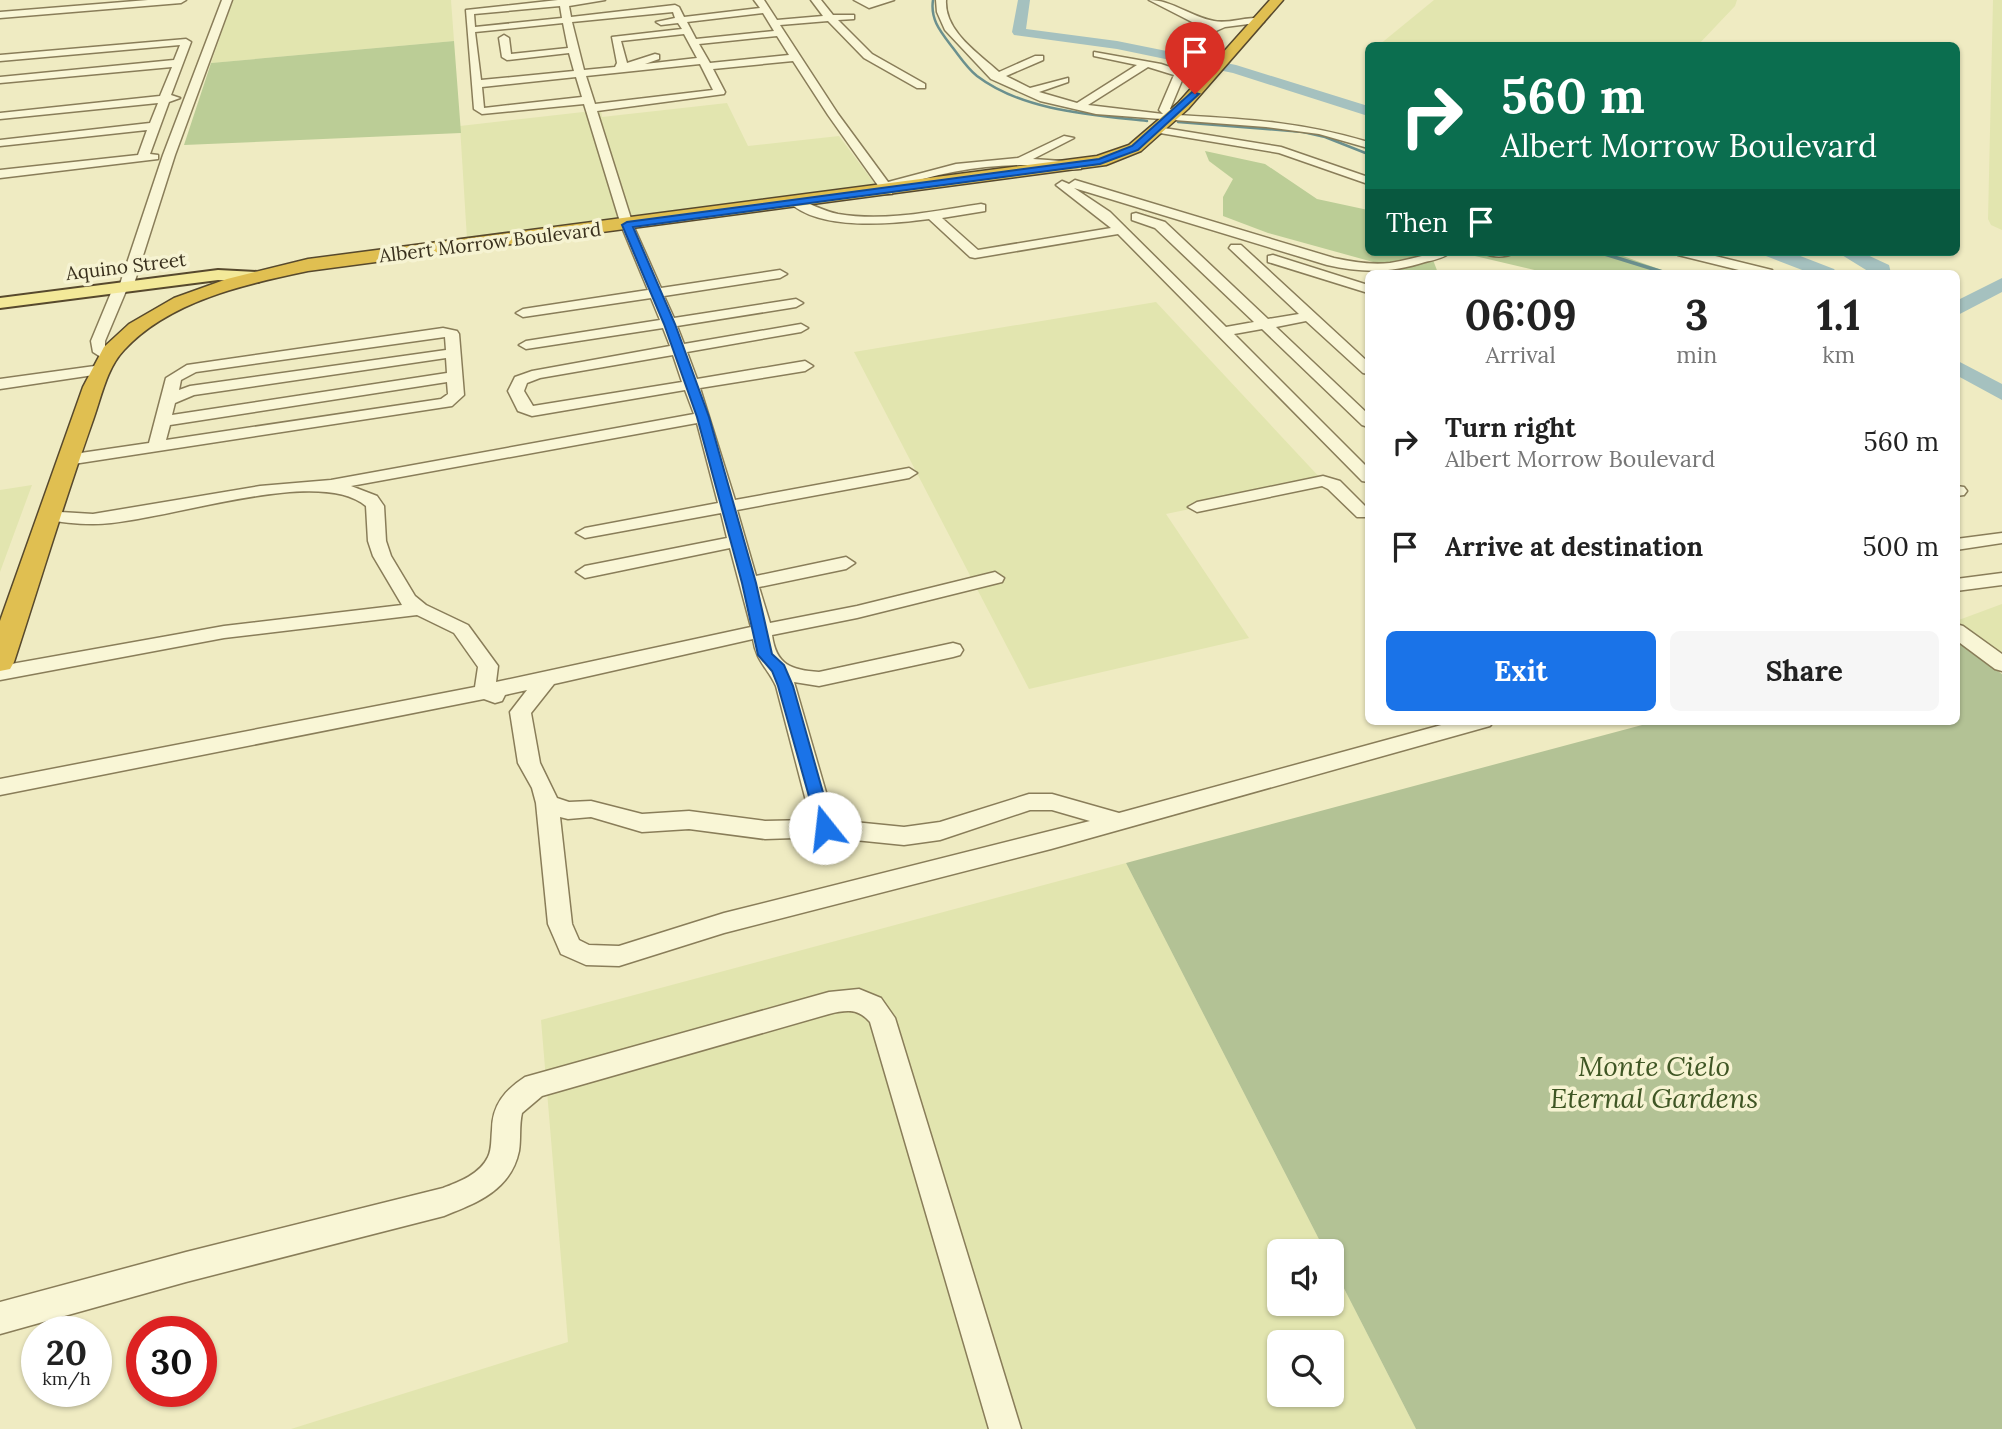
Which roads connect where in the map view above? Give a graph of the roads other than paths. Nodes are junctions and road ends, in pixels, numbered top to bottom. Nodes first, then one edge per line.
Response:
1 (12, 0) edge
2 (41, 0) edge
3 (68, 0) edge
4 (180, 0) edge
5 (227, 0) edge
6 (600, 0) edge
7 (662, 0) edge
8 (816, 0) edge
9 (859, 0) edge
10 (941, 0) edge
11 (1154, 0) edge
12 (1277, 0) edge
13 (151, 1) edge
14 (743, 1) edge
15 (888, 1) edge
16 (121, 3) edge
17 (761, 3) edge
18 (93, 4) edge
19 (689, 7) dead end
20 (676, 9) edge
21 (61, 10) junction
22 (33, 12) junction
23 (890, 13) dead end
24 (1, 15) edge
25 (568, 16) edge
26 (851, 17) dead end
27 (830, 18) junction
28 (1261, 20) junction
29 (761, 23) dead end
30 (648, 24) dead end
31 (1217, 25) junction
32 (776, 26) junction
33 (712, 28) dead end
34 (687, 30) junction
35 (556, 33) dead end
36 (470, 35) junction
37 (517, 37) dead end
38 (504, 38) junction
39 (693, 43) junction
40 (680, 47) dead end
41 (667, 49) dead end
42 (573, 50) junction
43 (1098, 54) dead end
44 (507, 57) junction
45 (655, 57) junction
46 (798, 57) junction
47 (0, 58) edge
48 (180, 58) junction
49 (1040, 58) dead end
50 (674, 63) junction
51 (704, 64) junction
52 (1146, 64) junction
53 (579, 67) junction
54 (0, 69) edge
55 (619, 69) junction
56 (1181, 73) junction
57 (995, 77) junction
58 (725, 78) dead end
59 (713, 79) junction
60 (0, 80) edge
61 (1064, 80) dead end
62 (171, 81) junction
63 (476, 83) junction
64 (921, 86) dead end
65 (1027, 92) junction
66 (58, 98) dead end
67 (192, 98) junction
68 (1, 101) edge
69 (591, 104) junction
70 (161, 105) junction
71 (1080, 106) junction
72 (1176, 113) junction
73 (0, 116) edge
74 (117, 117) dead end
75 (153, 126) junction
76 (1158, 130) junction
77 (1068, 138) dead end
78 (147, 141) junction
79 (134, 142) dead end
80 (0, 143) edge
81 (1365, 144) edge
82 (169, 156) junction
83 (142, 159) junction
84 (1021, 160) junction
85 (1077, 166) junction
86 (0, 174) edge
87 (1365, 180) edge
88 (887, 189) junction
89 (796, 203) junction
90 (1093, 204) junction
91 (981, 208) dead end
92 (932, 215) junction
93 (627, 225) junction
94 (1120, 230) junction
95 (1433, 256) edge
96 (1699, 256) edge
97 (1375, 270) edge
98 (1384, 270) edge
99 (1755, 270) edge
100 (780, 274) dead end
101 (258, 277) junction
102 (123, 287) junction
103 (1365, 288) edge
104 (657, 293) junction
105 (0, 303) edge
106 (796, 303) dead end
107 (523, 313) dead end
108 (1309, 316) junction
109 (669, 324) junction
110 (1265, 324) junction
111 (801, 328) dead end
112 (1223, 332) junction
113 (526, 345) dead end
114 (679, 349) junction
115 (453, 353) junction
116 (105, 363) junction
117 (805, 366) dead end
118 (1365, 367) edge
119 (454, 376) junction
120 (258, 381) junction
121 (0, 384) edge
122 (691, 385) junction
123 (169, 400) junction
124 (253, 406) junction
125 (532, 411) junction
126 (703, 417) junction
127 (1365, 419) edge
128 (162, 421) junction
129 (156, 447) junction
130 (1365, 455) edge
131 (485, 456) junction
132 (1349, 458) junction
133 (67, 460) junction
134 (909, 472) dead end
135 (1365, 474) edge
136 (331, 485) junction
137 (729, 506) junction
138 (1197, 507) dead end
139 (1365, 511) edge
140 (50, 514) junction
141 (585, 533) dead end
142 (2002, 538) edge
143 (737, 541) junction
144 (1960, 544) edge
145 (846, 563) dead end
146 (584, 572) dead end
147 (995, 578) dead end
148 (2002, 579) edge
149 (749, 583) junction
150 (1960, 584) edge
151 (419, 609) junction
152 (762, 631) junction
153 (1960, 632) edge
154 (953, 650) dead end
155 (0, 662) edge
156 (2002, 664) edge
157 (778, 669) junction
158 (0, 673) edge
159 (547, 679) junction
160 (485, 692) junction
161 (520, 712) junction
162 (1468, 725) edge
163 (0, 787) edge
164 (547, 803) junction
165 (1117, 821) junction
166 (825, 828) junction
167 (0, 1318) edge
168 (1004, 1429) edge

1 - 24 street
2 - 22 street
3 - 21 street
4 - 13 street
5 - 67 street
6 - 25 street
7 - 25 street
8 - 27 street
9 - 15 street
10 - 57 street
11 - 31 street
12 - 28 highway, Albert Morrow Boulevard
13 - 16 street
14 - 17 street
15 - 23 street
16 - 18 street
17 - 20 street
17 - 32 street
18 - 21 street
19 - 20 street
20 - 25 street
20 - 30 street
20 - 34 street
21 - 22 street
22 - 24 street
25 - 35 street
25 - 36 street
25 - 36 street
25 - 42 street
26 - 27 street
27 - 32 street
27 - 64 street
28 - 31 street
28 - 72 highway, Albert Morrow Boulevard
29 - 32 street
31 - 56 street
32 - 39 street
32 - 46 street
33 - 34 street
34 - 39 street
34 - 55 street
36 - 38 street
36 - 63 street
37 - 38 street
38 - 44 street
39 - 40 street
39 - 51 street
41 - 45 street
42 - 44 street
42 - 53 street
43 - 52 street
44 - 53 street
45 - 50 street
45 - 55 street
46 - 51 street
46 - 88 street
47 - 48 street
48 - 54 street
48 - 60 street
48 - 62 street
49 - 57 street
50 - 51 street
50 - 55 street
51 - 59 street
52 - 56 street
52 - 71 street
53 - 55 street
53 - 63 street
53 - 69 street
56 - 72 street
57 - 65 street
58 - 59 street
59 - 69 street
61 - 65 street
62 - 66 street
62 - 68 street
62 - 70 street
63 - 69 street
65 - 71 street
67 - 70 street
67 - 82 street
69 - 93 street
70 - 73 street
70 - 74 street
70 - 75 street
71 - 72 street
72 - 76 highway, Albert Morrow Boulevard
72 - 81 street
75 - 78 street
75 - 80 street
76 - 85 highway, Albert Morrow Boulevard
76 - 87 street
77 - 84 street
78 - 79 street
78 - 83 street
82 - 83 street
82 - 102 street
83 - 86 street
84 - 85 street
84 - 88 street
85 - 88 highway, Albert Morrow Boulevard
88 - 89 highway, Albert Morrow Boulevard
89 - 92 street
89 - 93 highway, Albert Morrow Boulevard
90 - 94 street
90 - 97 street
90 - 110 street
91 - 92 street
92 - 94 street
93 - 101 highway, Albert Morrow Boulevard
93 - 104 street
94 - 112 street
95 - 98 street
96 - 99 street
100 - 104 street
101 - 102 main road, Aquino Street
101 - 116 highway, Albert Morrow Boulevard
102 - 105 main road, Aquino Street
102 - 116 street
103 - 108 street
104 - 107 street
104 - 109 street
106 - 109 street
108 - 110 street
108 - 118 street
109 - 113 street
109 - 114 street
110 - 112 street
110 - 127 street
111 - 114 street
112 - 132 street
114 - 122 street
114 - 125 street
115 - 119 street
115 - 120 street
115 - 123 street
116 - 121 street
116 - 133 highway, Albert Morrow Boulevard
117 - 122 street
119 - 124 street
119 - 129 street
120 - 123 street
120 - 124 street
122 - 125 street
122 - 126 street
123 - 128 street
124 - 128 street
125 - 131 street
126 - 131 street
126 - 137 street
128 - 129 street
129 - 133 street
130 - 132 street
131 - 136 street
132 - 135 street
133 - 140 highway, Albert Morrow Boulevard
134 - 137 street
136 - 140 street
136 - 151 street
137 - 141 street
137 - 143 street
138 - 139 street
140 - 155 highway, Albert Morrow Boulevard
142 - 144 street
143 - 146 street
143 - 149 street
145 - 149 street
147 - 152 street
148 - 150 street
149 - 152 street
151 - 158 street
151 - 160 street
152 - 157 street
152 - 159 street
153 - 156 street
154 - 157 street
157 - 166 street
159 - 160 street
159 - 161 street
160 - 161 street
160 - 163 street
161 - 164 street
162 - 165 street
164 - 165 street
164 - 166 street
165 - 166 street
167 - 168 street

